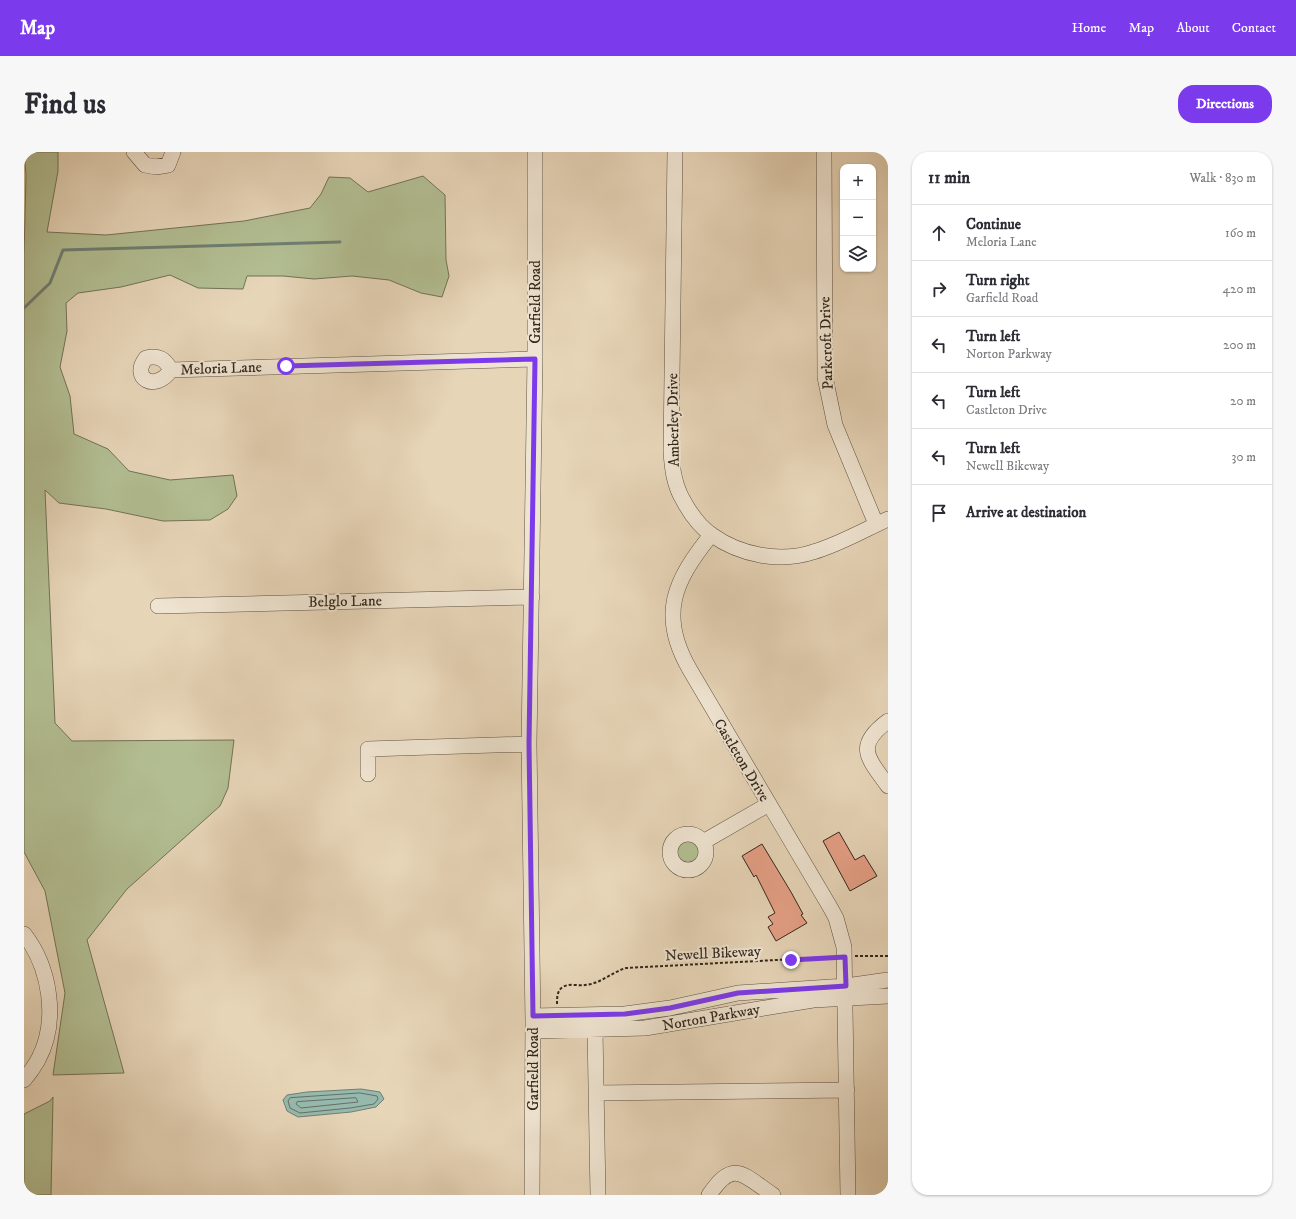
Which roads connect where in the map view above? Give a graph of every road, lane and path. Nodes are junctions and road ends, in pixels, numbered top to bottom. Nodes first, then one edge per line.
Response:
1 (134, 152) edge
2 (173, 152) edge
3 (176, 152) edge
4 (535, 152) edge
5 (675, 152) edge
6 (824, 152) edge
7 (535, 359) junction
8 (171, 370) dead end
9 (882, 521) edge
10 (711, 535) junction
11 (532, 597) junction
12 (158, 606) dead end
13 (888, 721) edge
14 (529, 744) junction
15 (368, 774) dead end
16 (888, 786) edge
17 (769, 804) junction
18 (703, 842) dead end
19 (24, 934) edge
20 (888, 956) edge
21 (845, 957) junction
22 (888, 980) edge
23 (846, 992) junction
24 (888, 996) edge
25 (557, 1004) dead end
26 (533, 1016) junction
27 (595, 1030) junction
28 (533, 1031) junction
29 (26, 1075) edge
30 (847, 1090) junction
31 (596, 1093) junction
32 (532, 1195) edge
33 (598, 1195) edge
34 (709, 1195) edge
35 (773, 1195) edge
36 (848, 1195) edge

1 - 2 street
2 - 3 street
4 - 7 street, Garfield Road
5 - 10 street, Amberley Drive
6 - 9 street, Parkcroft Drive
7 - 8 street, Meloria Lane
7 - 11 street, Garfield Road
9 - 10 street, Amberley Drive
10 - 17 street, Castleton Drive
11 - 12 street, Belglo Lane
11 - 14 street, Garfield Road
13 - 16 street
14 - 15 street
14 - 26 street, Garfield Road
17 - 18 street
17 - 21 street, Castleton Drive
19 - 29 street
20 - 21 path, Newell Bikeway
21 - 23 street, Castleton Drive
21 - 25 path, Newell Bikeway
22 - 23 street, Norton Parkway
23 - 24 street, Norton Parkway
23 - 26 street, Norton Parkway
23 - 27 street, Norton Parkway
23 - 30 street, Castleton Drive
26 - 28 street, Garfield Road
27 - 28 street, Norton Parkway
27 - 31 street
28 - 32 street, Garfield Road
30 - 31 street
30 - 36 street, Castleton Drive
31 - 33 street
34 - 35 street

